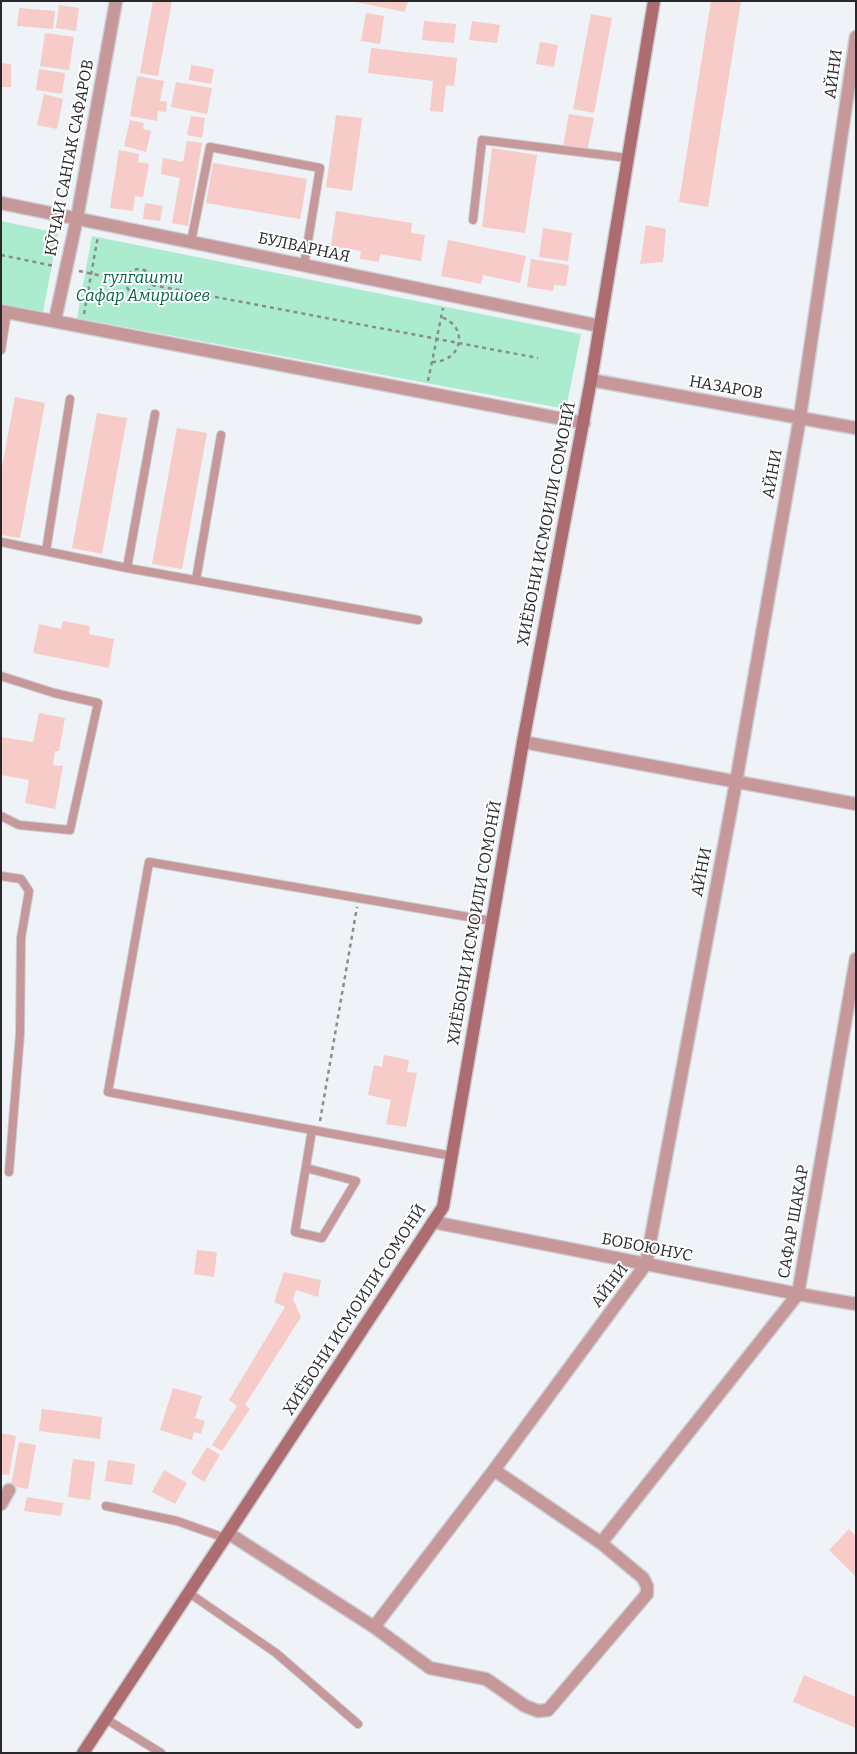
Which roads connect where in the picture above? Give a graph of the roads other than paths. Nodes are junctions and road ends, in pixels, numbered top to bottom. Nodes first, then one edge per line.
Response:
1 (116, 1) edge
2 (654, 1) edge
3 (856, 38) edge
4 (628, 158) junction
5 (1, 203) edge
6 (77, 218) junction
7 (473, 220) dead end
8 (190, 242) junction
9 (304, 265) junction
10 (4, 312) edge
11 (55, 320) junction
12 (600, 326) junction
13 (1, 350) edge
14 (591, 380) junction
15 (70, 399) dead end
16 (155, 414) dead end
17 (800, 417) junction
18 (584, 423) junction
19 (856, 428) edge
20 (221, 435) dead end
21 (1, 542) edge
22 (46, 551) junction
23 (127, 568) junction
24 (196, 580) junction
25 (418, 620) dead end
26 (1, 676) edge
27 (523, 742) junction
28 (736, 782) junction
29 (856, 804) edge
30 (1, 816) edge
31 (1, 876) edge
32 (492, 921) junction
33 (856, 960) edge
34 (315, 1131) junction
35 (452, 1156) junction
36 (306, 1168) junction
37 (9, 1172) dead end
38 (433, 1222) junction
39 (646, 1264) junction
40 (798, 1294) junction
41 (856, 1304) edge
42 (494, 1470) junction
43 (9, 1490) dead end
44 (1, 1504) edge
45 (106, 1506) dead end
46 (227, 1536) junction
47 (601, 1544) junction
48 (189, 1593) junction
49 (374, 1627) junction
50 (106, 1719) junction
51 (358, 1724) dead end
52 (84, 1753) edge
53 (161, 1753) edge

1 - 6 street, КӮЧАИ САНГАК САФАРОВ
2 - 4 main road, ХИЁБОНИ ИСМОИЛИ СОМОНӢ
3 - 17 street, АЙНИ
4 - 7 lane
4 - 12 main road, ХИЁБОНИ ИСМОИЛИ СОМОНӢ
5 - 6 street, БУЛВАРНАЯ
6 - 8 street, БУЛВАРНАЯ
6 - 11 street, КӮЧАИ САНГАК САФАРОВ
8 - 9 street, БУЛВАРНАЯ
8 - 9 lane
9 - 12 street, БУЛВАРНАЯ
10 - 11 street
10 - 13 lane
11 - 18 street
12 - 14 main road, ХИЁБОНИ ИСМОИЛИ СОМОНӢ
14 - 17 street, НАЗАРОВ
14 - 18 main road, ХИЁБОНИ ИСМОИЛИ СОМОНӢ
15 - 22 lane
16 - 23 lane
17 - 19 street, НАЗАРОВ
17 - 28 street, АЙНИ
18 - 27 main road, ХИЁБОНИ ИСМОИЛИ СОМОНӢ
20 - 24 lane
21 - 22 lane
22 - 23 lane
23 - 24 lane
24 - 25 lane
26 - 30 lane
27 - 28 street
27 - 32 main road, ХИЁБОНИ ИСМОИЛИ СОМОНӢ
28 - 29 street
28 - 39 street, АЙНИ
31 - 37 lane
32 - 34 lane
32 - 35 main road, ХИЁБОНИ ИСМОИЛИ СОМОНӢ
33 - 40 street, САФАР ШАКАР
34 - 35 lane
34 - 36 lane
35 - 38 main road, ХИЁБОНИ ИСМОИЛИ СОМОНӢ
36 - 36 lane
38 - 39 street, БОБОЮНУС
38 - 46 main road, ХИЁБОНИ ИСМОИЛИ СОМОНӢ
39 - 40 street, БОБОЮНУС
39 - 42 street, АЙНИ
40 - 41 street, БОБОЮНУС
40 - 47 street, САФАР ШАКАР
42 - 47 street
42 - 49 street, АЙНИ
43 - 44 street
45 - 46 lane
46 - 48 main road, ХИЁБОНИ ИСМОИЛИ СОМОНӢ
46 - 49 street
47 - 49 street
48 - 50 main road, ХИЁБОНИ ИСМОИЛИ СОМОНӢ
48 - 51 lane
50 - 52 main road, ХИЁБОНИ ИСМОИЛИ СОМОНӢ
50 - 53 lane

